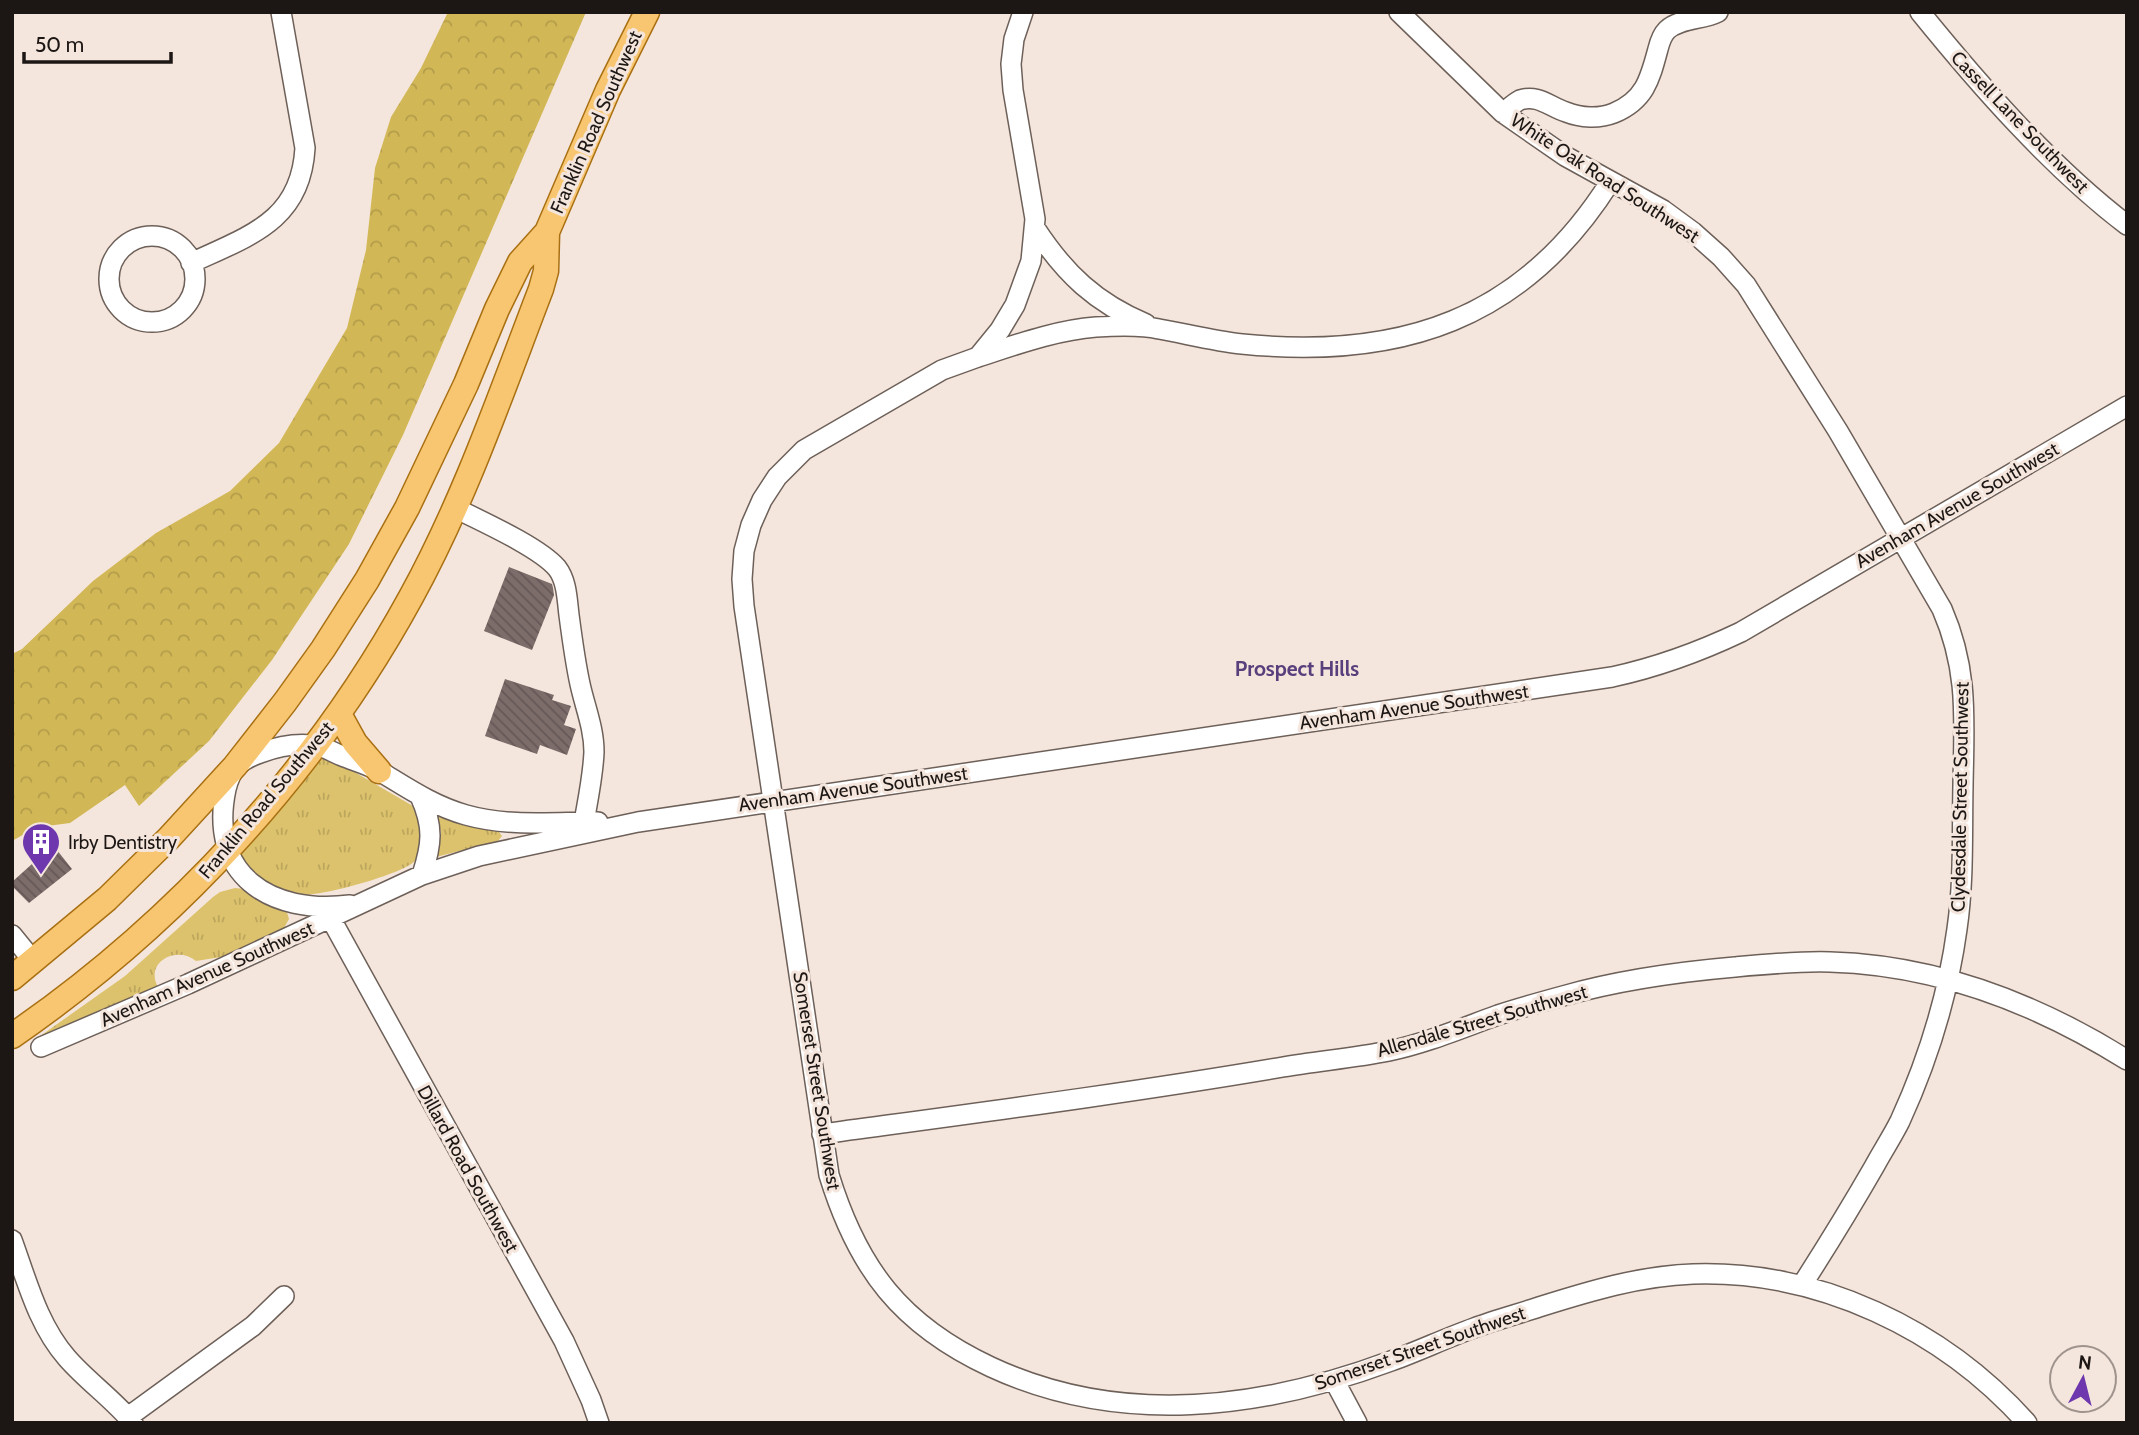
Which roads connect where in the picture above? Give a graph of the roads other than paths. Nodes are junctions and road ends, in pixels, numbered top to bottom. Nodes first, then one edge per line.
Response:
1 (281, 12) edge
2 (647, 12) edge
3 (1023, 12) edge
4 (1399, 12) edge
5 (1718, 12) edge
6 (1920, 12) edge
7 (1503, 113) junction
8 (1610, 182) junction
9 (2127, 225) edge
10 (1035, 228) junction
11 (547, 232) junction
12 (191, 262) junction
13 (1157, 328) junction
14 (978, 356) junction
15 (2127, 405) edge
16 (455, 508) junction
17 (1901, 538) junction
18 (339, 714) junction
19 (315, 745) junction
20 (234, 766) junction
21 (379, 771) junction
22 (419, 796) junction
23 (773, 801) junction
24 (638, 821) junction
25 (584, 822) junction
26 (227, 850) junction
27 (422, 876) junction
28 (372, 900) junction
29 (331, 919) junction
30 (12, 935) edge
31 (34, 961) junction
32 (12, 978) edge
33 (1948, 978) junction
34 (12, 1036) edge
35 (41, 1047) dead end
36 (2127, 1060) edge
37 (822, 1134) junction
38 (12, 1240) edge
39 (1802, 1286) junction
40 (284, 1296) dead end
41 (1334, 1380) junction
42 (131, 1420) edge
43 (599, 1423) edge
44 (1357, 1423) edge
45 (2026, 1423) edge

1 - 12 street
2 - 11 main road, Franklin Road Southwest
3 - 10 street
4 - 7 street, White Oak Road Southwest
5 - 7 street
6 - 9 street, Cassell Lane Southwest
7 - 8 street, White Oak Road Southwest
8 - 13 street
8 - 17 street, White Oak Road Southwest
10 - 13 street
10 - 14 street
11 - 16 main road, Franklin Road Southwest
11 - 20 main road, Franklin Road Southwest
12 - 12 street
13 - 14 street
14 - 23 street
15 - 17 street, Avenham Avenue Southwest
16 - 18 main road, Franklin Road Southwest
16 - 25 street
17 - 23 street, Avenham Avenue Southwest
17 - 33 street, Clydesdale Street Southwest
18 - 19 main road, Franklin Road Southwest
18 - 21 main road
19 - 20 street, Avenham Avenue Southwest
19 - 21 street, Avenham Avenue Southwest
19 - 26 main road, Franklin Road Southwest
20 - 26 street, Avenham Avenue Southwest
20 - 31 main road, Franklin Road Southwest
21 - 22 street, Avenham Avenue Southwest
22 - 25 street, Avenham Avenue Southwest
22 - 27 street
23 - 24 street, Avenham Avenue Southwest
23 - 37 street, Somerset Street Southwest
24 - 25 street, Avenham Avenue Southwest
24 - 27 street, Avenham Avenue Southwest
26 - 28 street, Avenham Avenue Southwest
26 - 34 main road, Franklin Road Southwest
27 - 28 street, Avenham Avenue Southwest
28 - 29 street, Avenham Avenue Southwest
29 - 35 street, Avenham Avenue Southwest
29 - 43 street, Dillard Road Southwest
30 - 31 street
31 - 32 main road, Franklin Road Southwest
33 - 36 street, Allendale Street Southwest
33 - 37 street, Allendale Street Southwest
33 - 39 street, Clydesdale Street Southwest
37 - 41 street, Somerset Street Southwest
38 - 42 street
39 - 41 street, Somerset Street Southwest
39 - 45 street, Somerset Street Southwest
40 - 42 street
41 - 44 street

